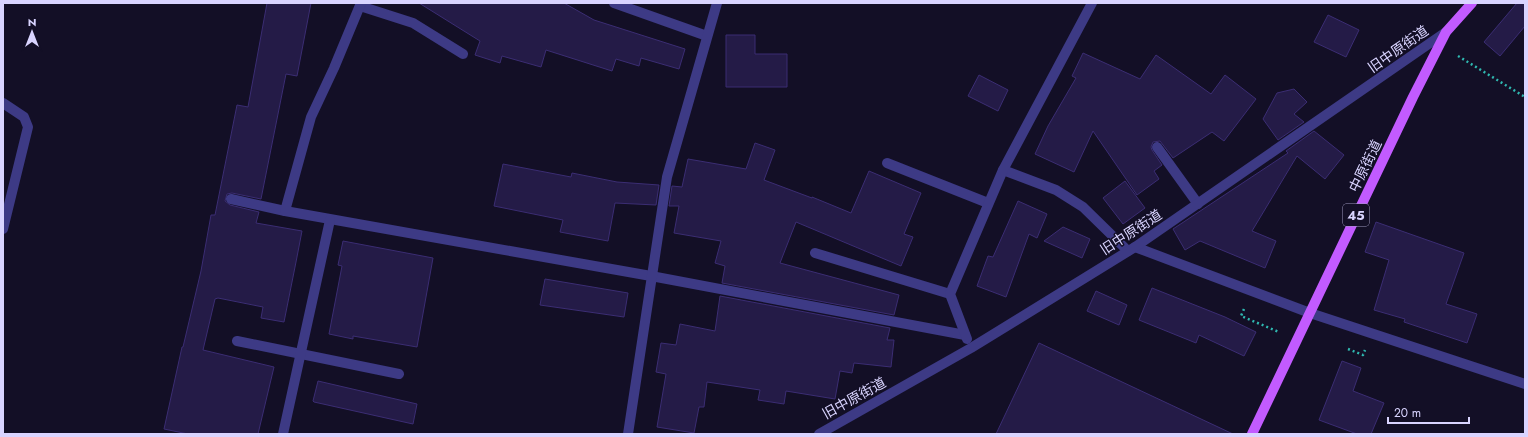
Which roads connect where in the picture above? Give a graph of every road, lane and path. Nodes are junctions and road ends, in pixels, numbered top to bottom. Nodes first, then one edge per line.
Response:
1 (614, 3) edge
2 (716, 3) edge
3 (1092, 3) edge
4 (1472, 3) edge
5 (360, 4) edge
6 (1446, 32) junction
7 (707, 36) junction
8 (463, 54) dead end
9 (1458, 56) dead end
10 (1525, 97) edge
11 (3, 103) edge
12 (1157, 147) dead end
13 (887, 163) dead end
14 (1003, 170) junction
15 (231, 199) dead end
16 (988, 203) junction
17 (1198, 204) junction
18 (285, 211) junction
19 (330, 220) junction
20 (3, 229) edge
21 (1132, 249) junction
22 (816, 253) dead end
23 (650, 276) junction
24 (950, 294) junction
25 (1245, 306) dead end
26 (1310, 313) junction
27 (1279, 332) dead end
28 (965, 334) junction
29 (237, 341) dead end
30 (970, 348) junction
31 (301, 353) junction
32 (399, 374) dead end
33 (1525, 384) edge
34 (283, 434) edge
35 (628, 434) edge
36 (819, 434) edge
37 (1252, 434) edge

1 - 7 street
2 - 7 street
3 - 14 street
4 - 6 main road, 中原街道 / 45
5 - 8 street
5 - 18 street
6 - 17 street, 旧中原街道
6 - 26 main road, 中原街道 / 45
7 - 23 street
9 - 10 path
11 - 20 street
12 - 17 street
13 - 16 street
14 - 16 street
14 - 21 street
15 - 18 street
16 - 24 street
17 - 21 street, 旧中原街道
18 - 19 street
19 - 23 street
19 - 31 street
21 - 26 street
21 - 30 street, 旧中原街道
22 - 24 street
23 - 28 street
23 - 35 street
24 - 28 street
25 - 27 path
26 - 33 street
26 - 37 main road, 中原街道 / 45
28 - 30 street
29 - 31 street
30 - 36 street, 旧中原街道
31 - 32 street
31 - 34 street

